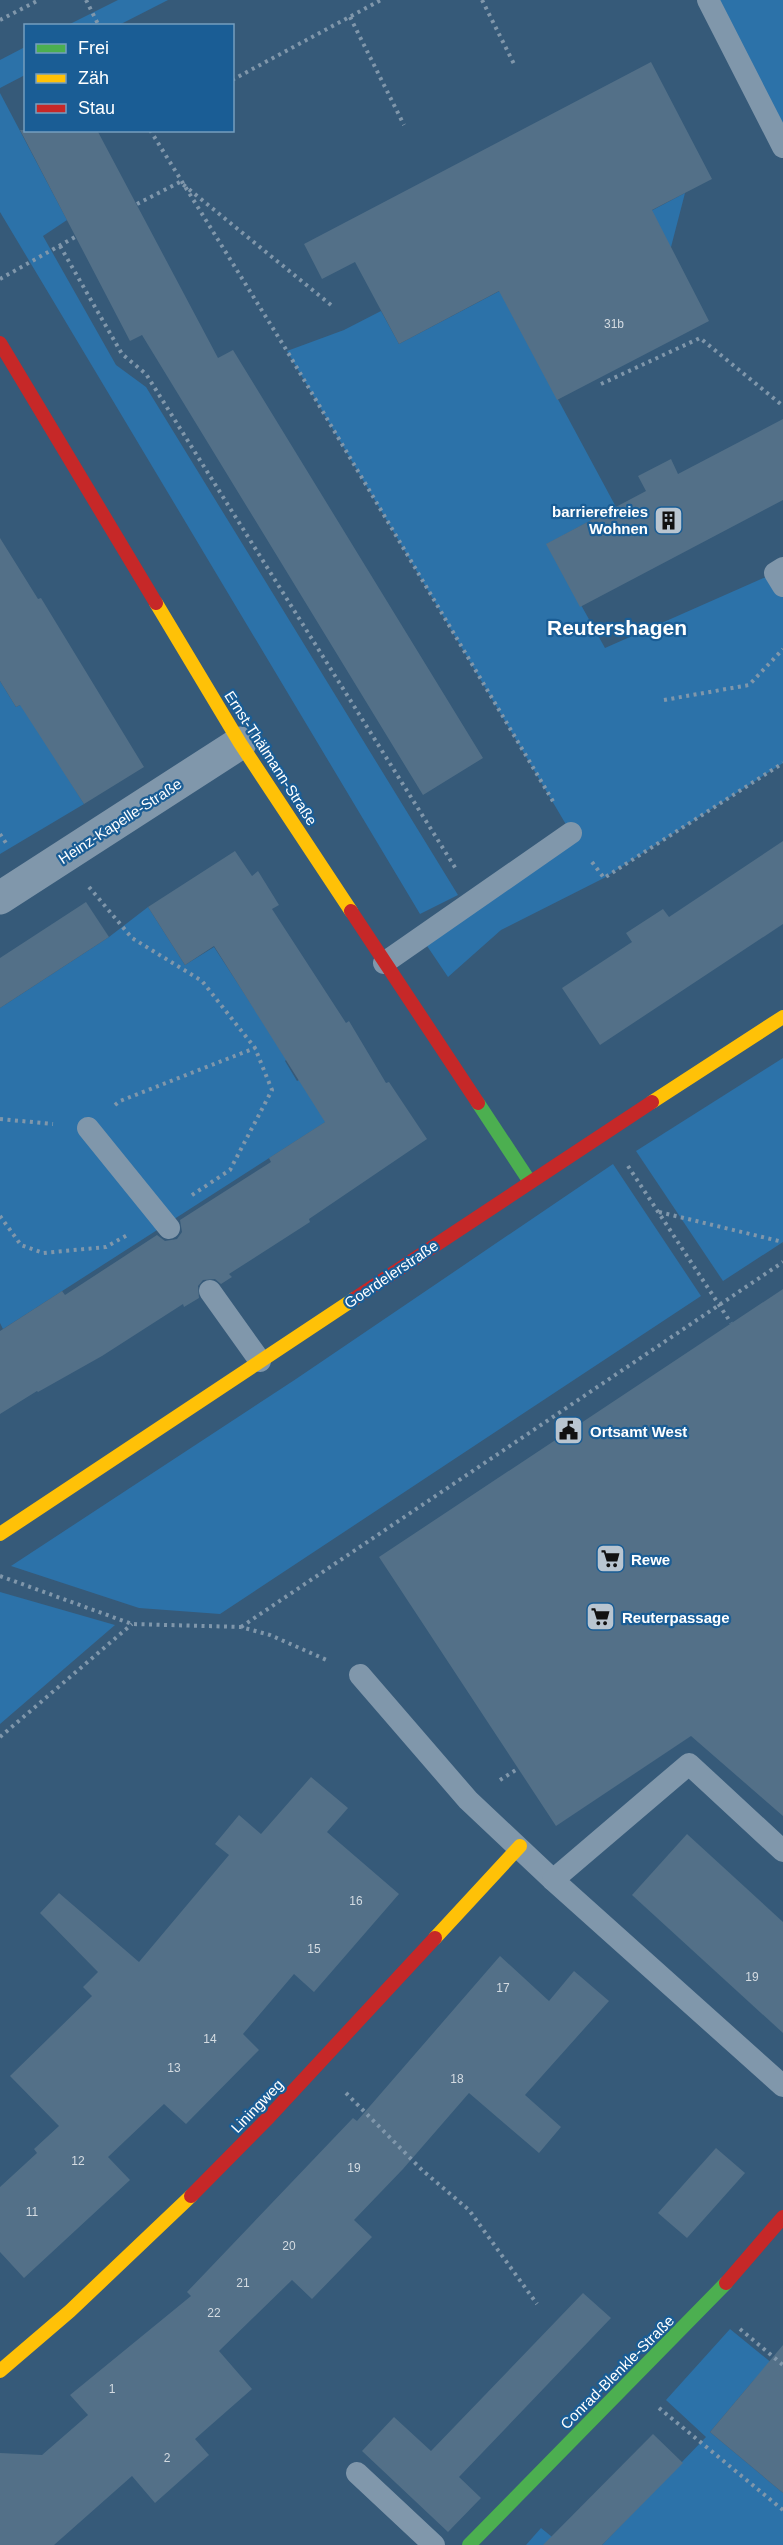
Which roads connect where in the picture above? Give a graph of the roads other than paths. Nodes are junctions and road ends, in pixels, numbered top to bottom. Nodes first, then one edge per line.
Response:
1 (708, 0) edge
2 (783, 147) edge
3 (0, 343) edge
4 (783, 568) edge
5 (783, 586) edge
6 (240, 743) junction
7 (571, 833) road end
8 (0, 898) edge
9 (384, 963) junction
10 (783, 1017) edge
11 (88, 1128) road end
12 (530, 1182) junction
13 (166, 1222) road end
14 (210, 1291) dead end
15 (260, 1361) junction
16 (0, 1534) edge
17 (360, 1675) road end
18 (520, 1846) junction
19 (783, 1851) edge
20 (554, 1880) junction
21 (783, 2086) edge
22 (783, 2217) edge
23 (0, 2371) edge
24 (357, 2473) dead end
25 (434, 2545) edge
26 (469, 2545) edge

1 - 2 lane
3 - 6 street, Ernst-Thälmann-Straße
4 - 5 lane
6 - 8 street, Heinz-Kapelle-Straße
6 - 9 street, Ernst-Thälmann-Straße
7 - 9 lane
9 - 12 street, Ernst-Thälmann-Straße
10 - 12 street, Goerdelerstraße
11 - 13 lane
12 - 15 street, Goerdelerstraße
14 - 15 lane
15 - 16 street, Goerdelerstraße
17 - 18 lane
18 - 20 lane
18 - 23 street, Liningweg
19 - 20 lane
20 - 21 lane
22 - 26 street, Conrad-Blenkle-Straße
24 - 25 lane

